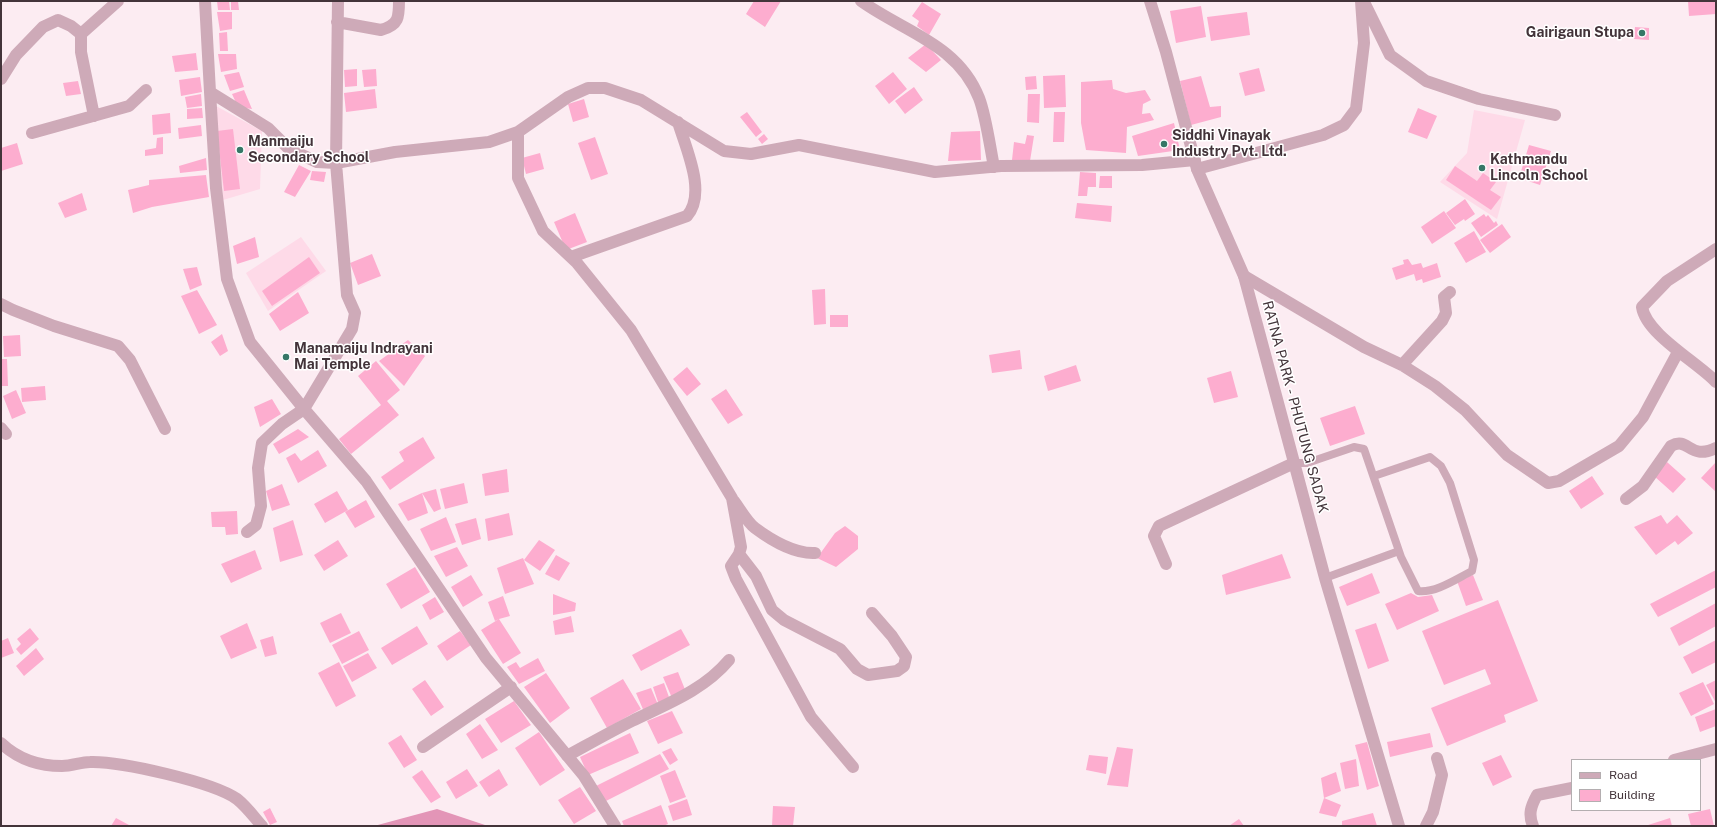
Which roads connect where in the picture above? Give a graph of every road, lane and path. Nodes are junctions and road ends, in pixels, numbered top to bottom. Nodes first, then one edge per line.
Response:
1 (118, 1) edge
2 (205, 1) edge
3 (338, 1) edge
4 (399, 1) edge
5 (861, 1) edge
6 (1150, 1) edge
7 (1362, 1) edge
8 (337, 22) junction
9 (81, 34) junction
10 (1, 78) edge
11 (146, 90) dead end
12 (210, 92) junction
13 (1555, 115) dead end
14 (94, 116) junction
15 (678, 122) junction
16 (518, 132) junction
17 (32, 133) dead end
18 (336, 163) junction
19 (1196, 165) junction
20 (994, 167) junction
21 (1716, 249) edge
22 (571, 257) junction
23 (1244, 276) junction
24 (1450, 292) dead end
25 (1, 304) edge
26 (1678, 352) junction
27 (1402, 365) junction
28 (1716, 382) edge
29 (304, 409) junction
30 (165, 429) dead end
31 (1716, 448) edge
32 (1294, 463) junction
33 (1374, 476) junction
34 (732, 498) junction
35 (1626, 499) dead end
36 (247, 532) dead end
37 (1399, 551) junction
38 (815, 553) dead end
39 (739, 554) junction
40 (1166, 564) dead end
41 (1325, 578) junction
42 (872, 613) dead end
43 (729, 660) dead end
44 (511, 687) junction
45 (2, 746) edge
46 (423, 747) dead end
47 (1716, 748) edge
48 (567, 756) junction
49 (1437, 758) dead end
50 (1678, 759) edge
51 (853, 767) dead end
52 (1571, 788) edge
53 (262, 826) edge
54 (615, 826) edge
55 (1399, 826) edge
56 (1426, 826) edge
57 (1533, 826) edge

1 - 9 street
2 - 12 street
3 - 8 street
4 - 8 street
5 - 20 street
6 - 19 street, RATNA PARK - PHUTUNG SADAK
7 - 13 street
7 - 19 street
8 - 18 street
9 - 10 street
9 - 14 street
11 - 14 street
12 - 18 street
12 - 29 street
14 - 17 street
15 - 16 street
15 - 20 street
15 - 22 street
16 - 18 street
16 - 22 street
18 - 29 street
19 - 20 street
19 - 23 street, RATNA PARK - PHUTUNG SADAK
21 - 26 street
22 - 34 street
23 - 27 street
23 - 32 street, RATNA PARK - PHUTUNG SADAK
24 - 27 street
25 - 30 street
26 - 27 street
26 - 28 street
29 - 36 street
29 - 44 street
31 - 35 street
32 - 33 lane
32 - 40 street
32 - 41 street, RATNA PARK - PHUTUNG SADAK
33 - 37 lane
33 - 37 lane
34 - 38 street
34 - 39 street
37 - 41 lane
39 - 42 street
39 - 51 street
41 - 55 street, RATNA PARK - PHUTUNG SADAK
43 - 48 street
44 - 46 street
44 - 48 street
45 - 53 street
47 - 50 street
48 - 54 street
49 - 56 street
52 - 57 street

